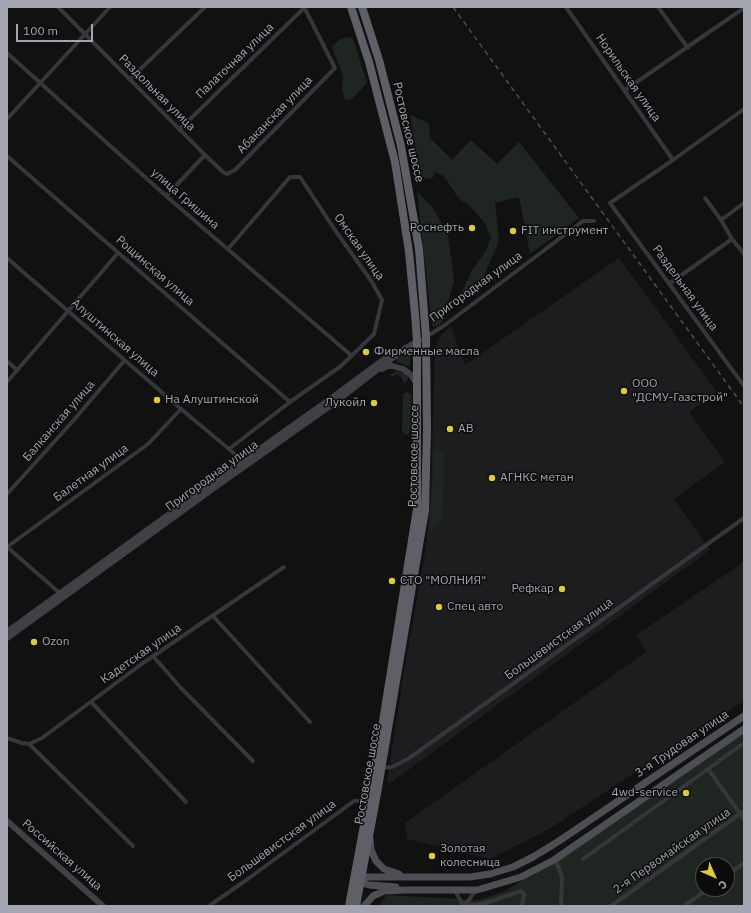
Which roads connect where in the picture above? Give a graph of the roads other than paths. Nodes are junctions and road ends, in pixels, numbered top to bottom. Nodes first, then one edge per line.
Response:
1 (58, 7) edge
2 (110, 7) edge
3 (205, 7) edge
4 (305, 7) edge
5 (352, 7) edge
6 (362, 7) edge
7 (566, 7) edge
8 (658, 7) edge
9 (744, 8) edge
10 (85, 34) junction
11 (688, 48) junction
12 (7, 53) edge
13 (130, 79) junction
14 (40, 84) junction
15 (625, 90) junction
16 (744, 109) edge
17 (7, 120) edge
18 (180, 129) junction
19 (205, 155) junction
20 (7, 156) edge
21 (673, 160) junction
22 (227, 174) joint
23 (166, 196) junction
24 (705, 198) dead end
25 (744, 203) edge
26 (721, 220) junction
27 (594, 221) dead end
28 (732, 239) junction
29 (228, 249) junction
30 (118, 253) junction
31 (744, 254) edge
32 (7, 258) edge
33 (670, 284) junction
34 (68, 311) junction
35 (374, 334) joint
36 (428, 334) junction
37 (416, 338) junction
38 (352, 356) junction
39 (124, 360) junction
40 (7, 361) edge
41 (17, 370) junction
42 (370, 375) junction
43 (7, 382) edge
44 (416, 383) junction
45 (744, 386) edge
46 (290, 402) junction
47 (181, 409) junction
48 (229, 449) junction
49 (243, 463) junction
50 (7, 494) edge
51 (744, 518) edge
52 (7, 547) edge
53 (284, 567) dead end
54 (62, 595) junction
55 (213, 616) junction
56 (7, 632) edge
57 (7, 638) edge
58 (153, 656) junction
59 (91, 702) junction
60 (744, 716) edge
61 (310, 722) dead end
62 (744, 729) edge
63 (7, 738) edge
64 (744, 743) edge
65 (29, 744) junction
66 (252, 761) dead end
67 (378, 767) junction
68 (708, 769) junction
69 (369, 800) junction
70 (186, 802) dead end
71 (742, 813) edge
72 (744, 819) edge
73 (7, 821) edge
74 (7, 826) edge
75 (369, 834) junction
76 (133, 846) dead end
77 (583, 859) dead end
78 (554, 860) junction
79 (744, 863) edge
80 (356, 869) junction
81 (735, 869) edge
82 (415, 877) junction
83 (360, 882) junction
84 (477, 890) junction
85 (446, 891) junction
86 (455, 891) junction
87 (352, 892) junction
88 (697, 897) edge
89 (466, 904) junction
90 (486, 904) edge
91 (98, 906) edge
92 (103, 906) edge
93 (209, 906) edge
94 (349, 906) edge
95 (356, 906) edge
96 (364, 906) edge
97 (522, 906) edge
98 (561, 906) edge
99 (611, 906) edge
100 (684, 906) edge

1 - 10 street, Раздольная улица
2 - 10 street
3 - 13 street
4 - 18 street, Палаточная улица
4 - 22 street, Абаканская улица
5 - 37 highway, Ростовское шоссе
6 - 36 highway, Ростовское шоссе
7 - 15 street, Норильская улица
8 - 11 street
9 - 11 street
10 - 13 street, Раздольная улица
10 - 14 street
11 - 15 street
12 - 14 street, улица Гришина
13 - 18 street, Раздольная улица
14 - 17 street
14 - 23 street, улица Гришина
15 - 21 street, Норильская улица
16 - 21 street
18 - 19 street, Раздольная улица
19 - 22 street, Раздольная улица
19 - 23 street
20 - 30 street, Рощинская улица
21 - 33 street, Раздельная улица
23 - 29 street, улица Гришина
24 - 26 street
25 - 26 street
26 - 28 street
27 - 36 street, Пригородная улица
28 - 31 street
28 - 33 street
29 - 35 street, Омская улица
29 - 38 street, улица Гришина
30 - 34 street
30 - 46 street, Рощинская улица
32 - 34 street, Алуштинская улица
33 - 45 street, Раздельная улица
34 - 39 street, Алуштинская улица
34 - 41 street
35 - 38 street, Пригородная улица
36 - 37 street, Пригородная улица
36 - 67 highway, Ростовское шоссе
37 - 42 street, Пригородная улица
37 - 44 highway, Ростовское шоссе
37 - 49 street, Пригородная улица
38 - 46 street, Пригородная улица
39 - 47 street, Алуштинская улица
39 - 50 street, Балканская улица
40 - 41 street
41 - 43 street
42 - 44 street
42 - 49 street, Пригородная улица
44 - 67 highway, Ростовское шоссе
46 - 48 street, Пригородная улица
47 - 48 street, Алуштинская улица
47 - 52 street, Балетная улица
48 - 49 street, Алуштинская улица
49 - 54 street, Пригородная улица
51 - 67 street, Большевистская улица
52 - 54 street
53 - 55 street, Кадетская улица
54 - 56 street, Пригородная улица
54 - 57 street, Пригородная улица
55 - 58 street, Кадетская улица
55 - 61 street
58 - 59 street, Кадетская улица
58 - 66 street
59 - 65 street, Кадетская улица
59 - 70 street
60 - 82 main road, 3-я Трудовая улица
62 - 78 main road, 3-я Трудовая улица
63 - 65 street
64 - 68 street
65 - 76 street
67 - 69 highway, Ростовское шоссе
67 - 75 highway, Ростовское шоссе
68 - 71 street
68 - 77 street
69 - 80 highway, Ростовское шоссе
69 - 93 street, Большевистская улица
71 - 72 street
71 - 99 street, 2-я Первомайская улица
73 - 92 street, Российская улица
74 - 91 street, Российская улица
75 - 82 main road
75 - 83 highway, Ростовское шоссе
78 - 84 main road, 3-я Трудовая улица
78 - 98 street
79 - 81 street
80 - 83 main road
80 - 87 highway, Ростовское шоссе
82 - 83 main road, 3-я Трудовая улица
83 - 85 main road
83 - 87 main road
83 - 95 highway, Ростовское шоссе
84 - 86 main road, 3-я Трудовая улица
84 - 89 street
85 - 86 main road, 3-я Трудовая улица
85 - 96 main road
86 - 89 street
87 - 94 highway, Ростовское шоссе
88 - 100 street
89 - 90 street
90 - 97 street

